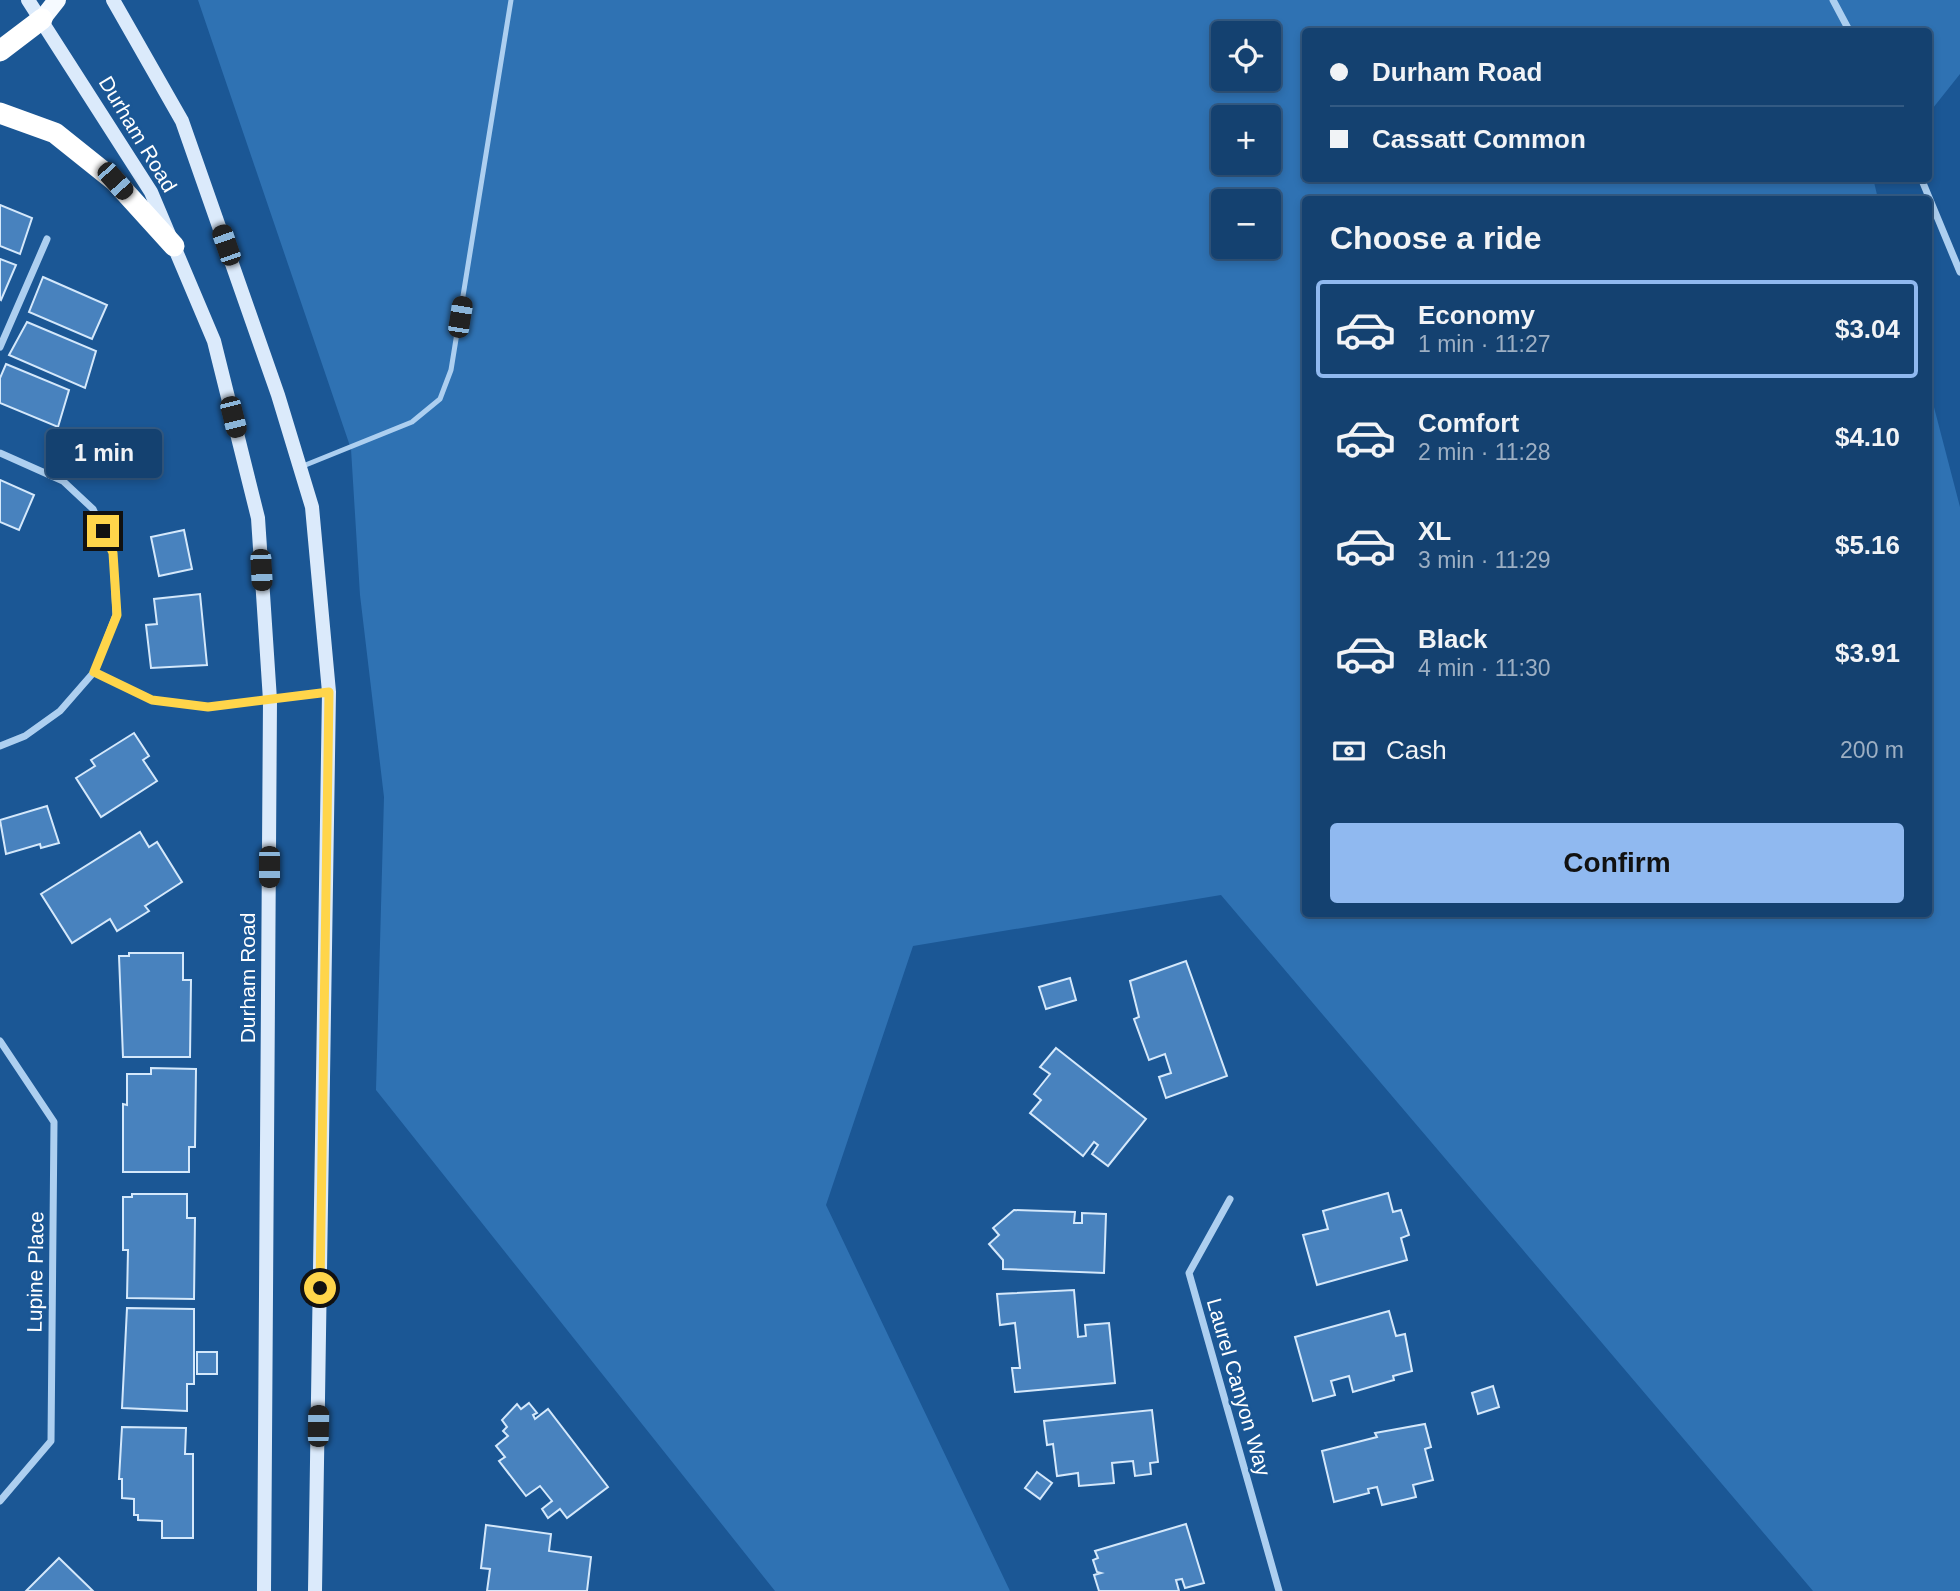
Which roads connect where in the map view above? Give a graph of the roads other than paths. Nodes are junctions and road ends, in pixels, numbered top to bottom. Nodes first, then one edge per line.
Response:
1 (28, 0) edge
2 (57, 0) edge
3 (113, 0) edge
4 (511, 0) edge
5 (1833, 0) edge
6 (42, 19) junction
7 (1848, 28) edge
8 (0, 51) edge
9 (0, 113) edge
10 (1932, 205) edge
11 (47, 239) dead end
12 (174, 246) junction
13 (1960, 272) edge
14 (0, 347) edge
15 (0, 453) edge
16 (300, 467) junction
17 (94, 672) junction
18 (329, 692) junction
19 (270, 700) junction
20 (0, 746) edge
21 (0, 1041) edge
22 (1230, 1199) dead end
23 (0, 1501) edge
24 (264, 1591) edge
25 (315, 1591) edge
26 (1279, 1591) edge

1 - 6 main road, Durham Road
2 - 6 main road
3 - 16 main road, Durham Road
4 - 16 lane
5 - 7 street
6 - 8 highway
6 - 12 main road, Durham Road
9 - 12 highway
10 - 13 street
11 - 14 street
12 - 19 main road, Durham Road
15 - 17 street
16 - 18 main road, Durham Road
17 - 19 street
17 - 20 street
18 - 19 street
18 - 25 main road, Durham Road
19 - 24 main road, Durham Road
21 - 23 street, Lupine Place
22 - 26 street, Laurel Canyon Way

